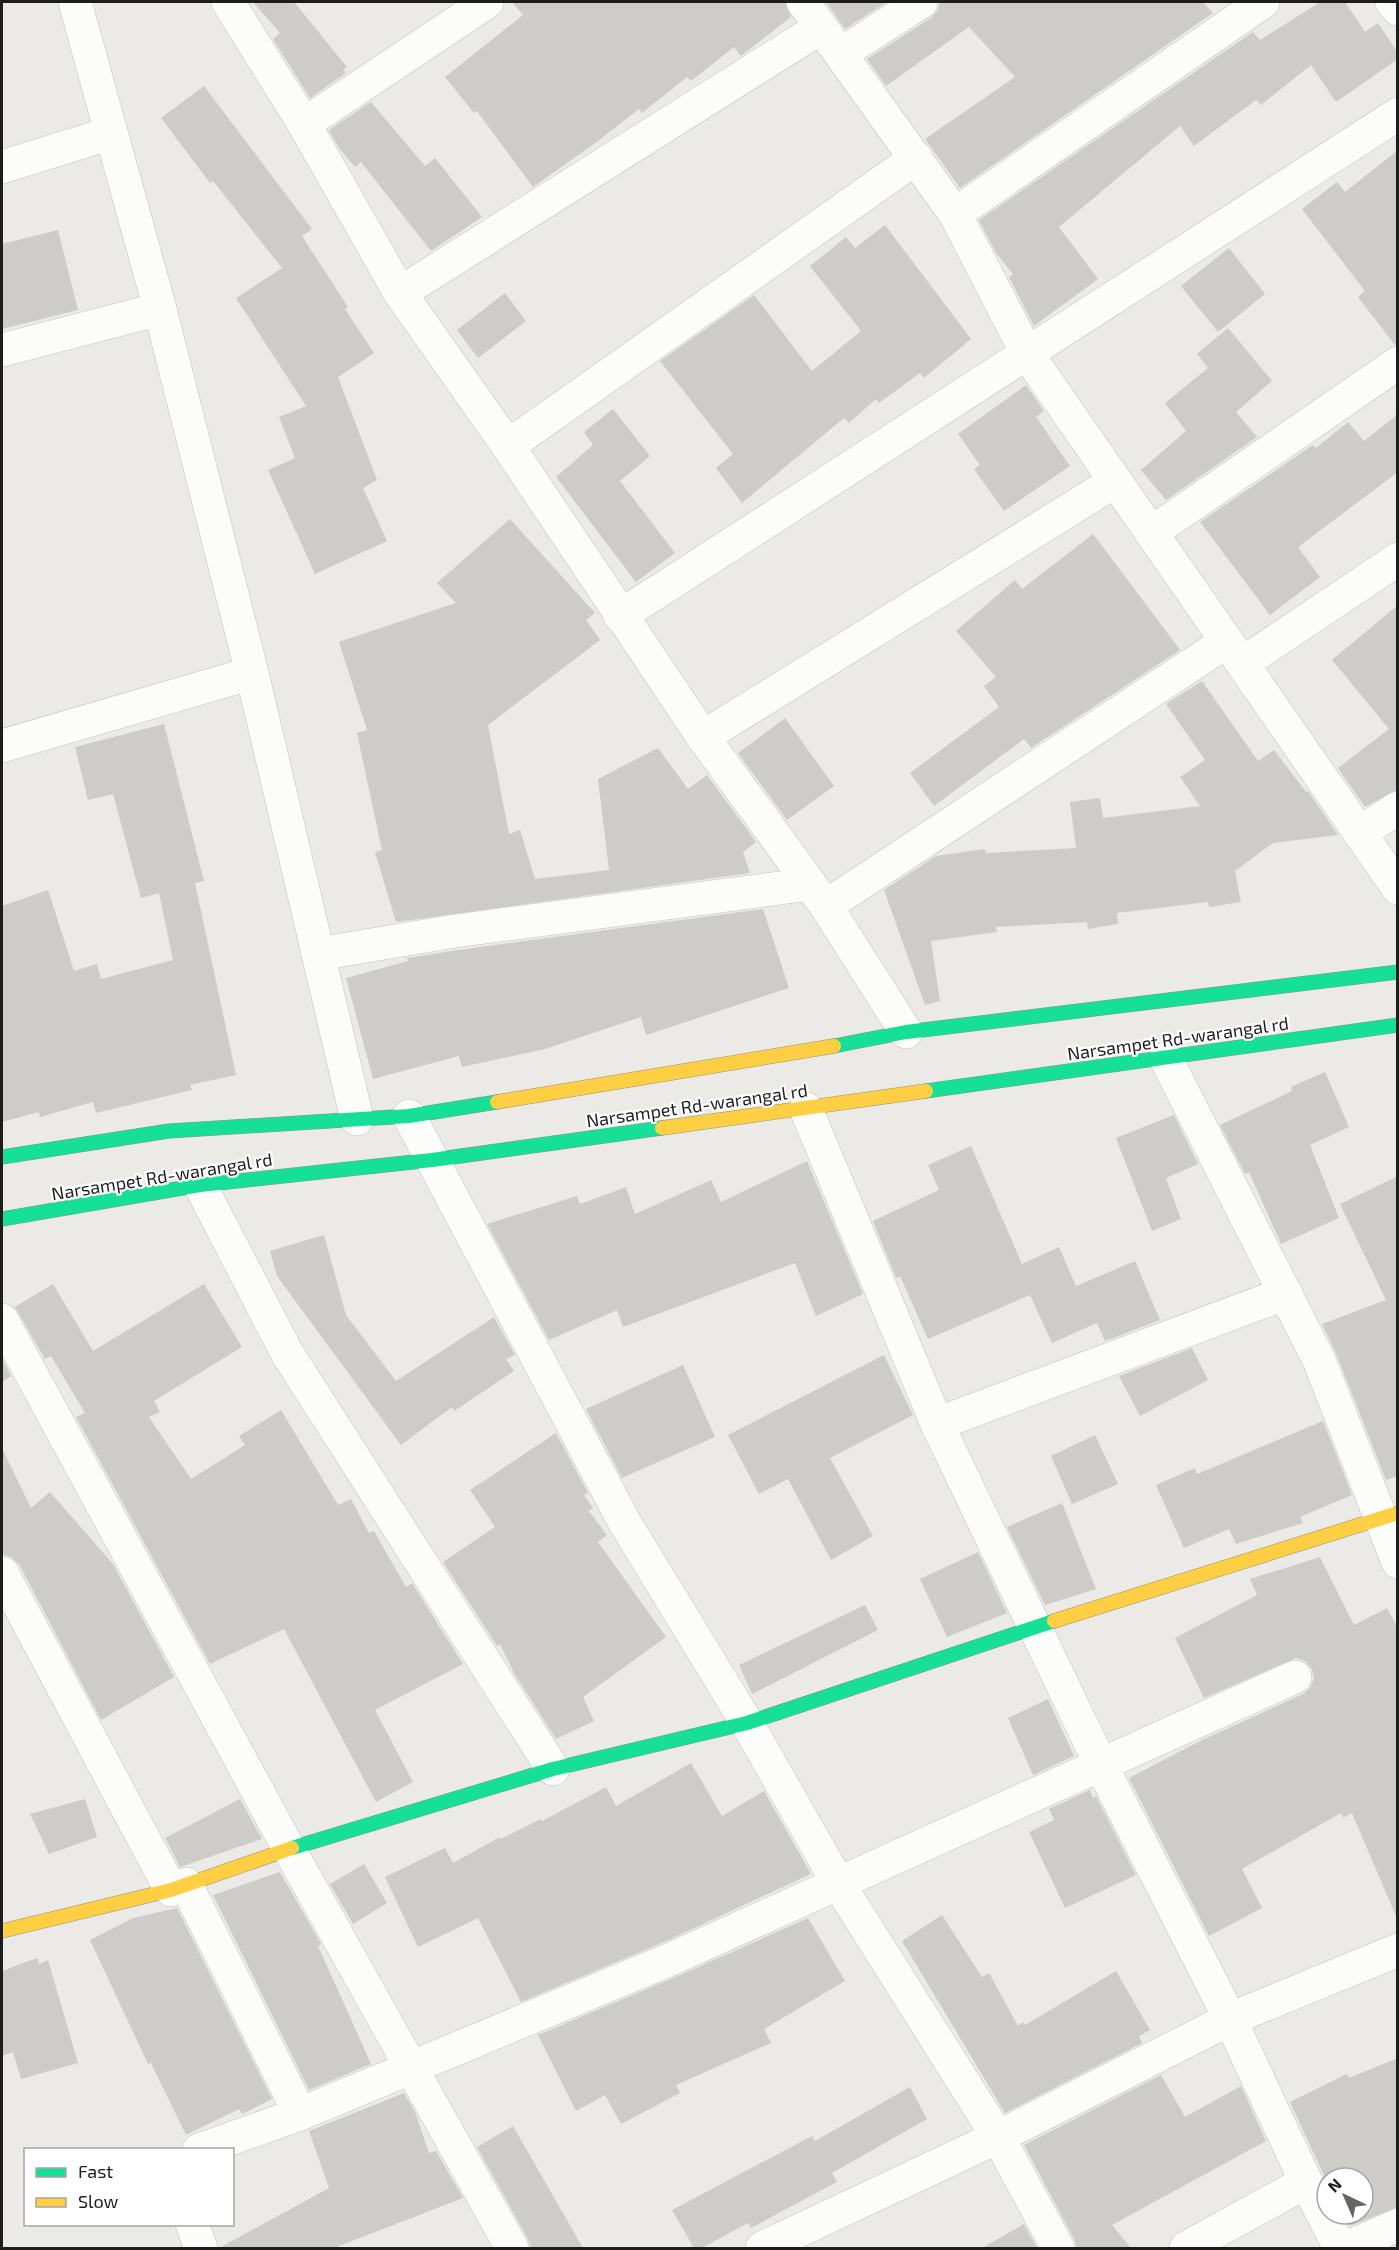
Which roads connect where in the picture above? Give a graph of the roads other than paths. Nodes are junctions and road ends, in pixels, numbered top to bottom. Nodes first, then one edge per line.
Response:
1 (75, 2) edge
2 (228, 2) edge
3 (487, 2) edge
4 (921, 2) edge
5 (1263, 2) edge
6 (1392, 2) edge
7 (1398, 9) edge
8 (812, 15) edge
9 (842, 53) junction
10 (1398, 114) edge
11 (304, 124) junction
12 (111, 133) junction
13 (916, 158) junction
14 (2, 167) edge
15 (955, 214) junction
16 (400, 293) junction
17 (160, 309) junction
18 (2, 350) edge
19 (1028, 355) junction
20 (1398, 363) edge
21 (508, 446) junction
22 (1114, 482) junction
23 (1151, 533) junction
24 (1398, 559) edge
25 (620, 616) junction
26 (1235, 653) junction
27 (252, 673) junction
28 (703, 737) junction
29 (2, 746) edge
30 (1398, 807) edge
31 (1359, 834) junction
32 (1398, 888) edge
33 (818, 895) junction
34 (318, 954) junction
35 (1398, 972) edge
36 (1398, 1025) edge
37 (906, 1032) junction
38 (1166, 1059) junction
39 (806, 1109) junction
40 (409, 1116) junction
41 (357, 1119) junction
42 (2, 1156) edge
43 (432, 1160) junction
44 (200, 1185) junction
45 (2, 1219) edge
46 (1286, 1293) junction
47 (2, 1320) edge
48 (937, 1424) junction
49 (1388, 1516) edge
50 (1398, 1562) edge
51 (2, 1573) edge
52 (1036, 1627) junction
53 (1295, 1677) dead end
54 (747, 1723) junction
55 (1101, 1765) junction
56 (553, 1769) junction
57 (290, 1849) junction
58 (838, 1883) junction
59 (178, 1887) junction
60 (2, 1931) edge
61 (1398, 1950) edge
62 (1230, 2019) junction
63 (413, 2068) junction
64 (300, 2114) junction
65 (998, 2137) junction
66 (205, 2148) edge
67 (1306, 2182) junction
68 (1398, 2224) edge
69 (193, 2226) edge
70 (201, 2248) edge
71 (512, 2248) edge
72 (762, 2248) edge
73 (1058, 2248) edge
74 (1186, 2248) edge
75 (1340, 2248) edge
76 (1346, 2248) edge

1 - 12 street
2 - 11 street
3 - 11 street
4 - 9 street
5 - 15 street
6 - 7 street
8 - 9 street
8 - 16 street
9 - 13 street
10 - 19 street
11 - 16 street
12 - 14 street
12 - 17 street
13 - 15 street
13 - 21 street
15 - 19 street
16 - 21 street
17 - 18 street
17 - 27 street
19 - 22 street
19 - 25 street
20 - 23 street
21 - 25 street
22 - 23 street
22 - 28 street
23 - 26 street
24 - 26 street
25 - 28 street
26 - 31 street
26 - 33 street
27 - 29 street
27 - 34 street
28 - 33 street
30 - 31 street
31 - 32 street
33 - 34 street
33 - 37 street
34 - 41 street
35 - 37 main road, Narsampet Rd-warangal rd
36 - 38 main road, Narsampet Rd-warangal rd
37 - 40 main road, Narsampet Rd-warangal rd
38 - 39 main road, Narsampet Rd-warangal rd
38 - 46 street
39 - 43 main road, Narsampet Rd-warangal rd
39 - 48 street
40 - 41 main road, Narsampet Rd-warangal rd
40 - 43 street
41 - 42 main road, Narsampet Rd-warangal rd
43 - 44 main road, Narsampet Rd-warangal rd
43 - 54 street
44 - 45 main road, Narsampet Rd-warangal rd
44 - 56 street
46 - 48 street
46 - 49 street
47 - 57 street
48 - 52 street
49 - 50 street
49 - 52 main road
51 - 59 street
52 - 54 main road
52 - 55 street
53 - 55 street
54 - 56 main road
54 - 58 street
55 - 58 street
55 - 62 street
56 - 57 main road
57 - 59 main road
57 - 63 street
58 - 63 street
58 - 65 street
59 - 60 main road
59 - 64 street
61 - 62 street
62 - 65 street
62 - 67 street
63 - 64 street
63 - 71 street
64 - 66 street
65 - 72 street
65 - 73 street
67 - 74 street
67 - 75 street
68 - 76 street
69 - 70 street

